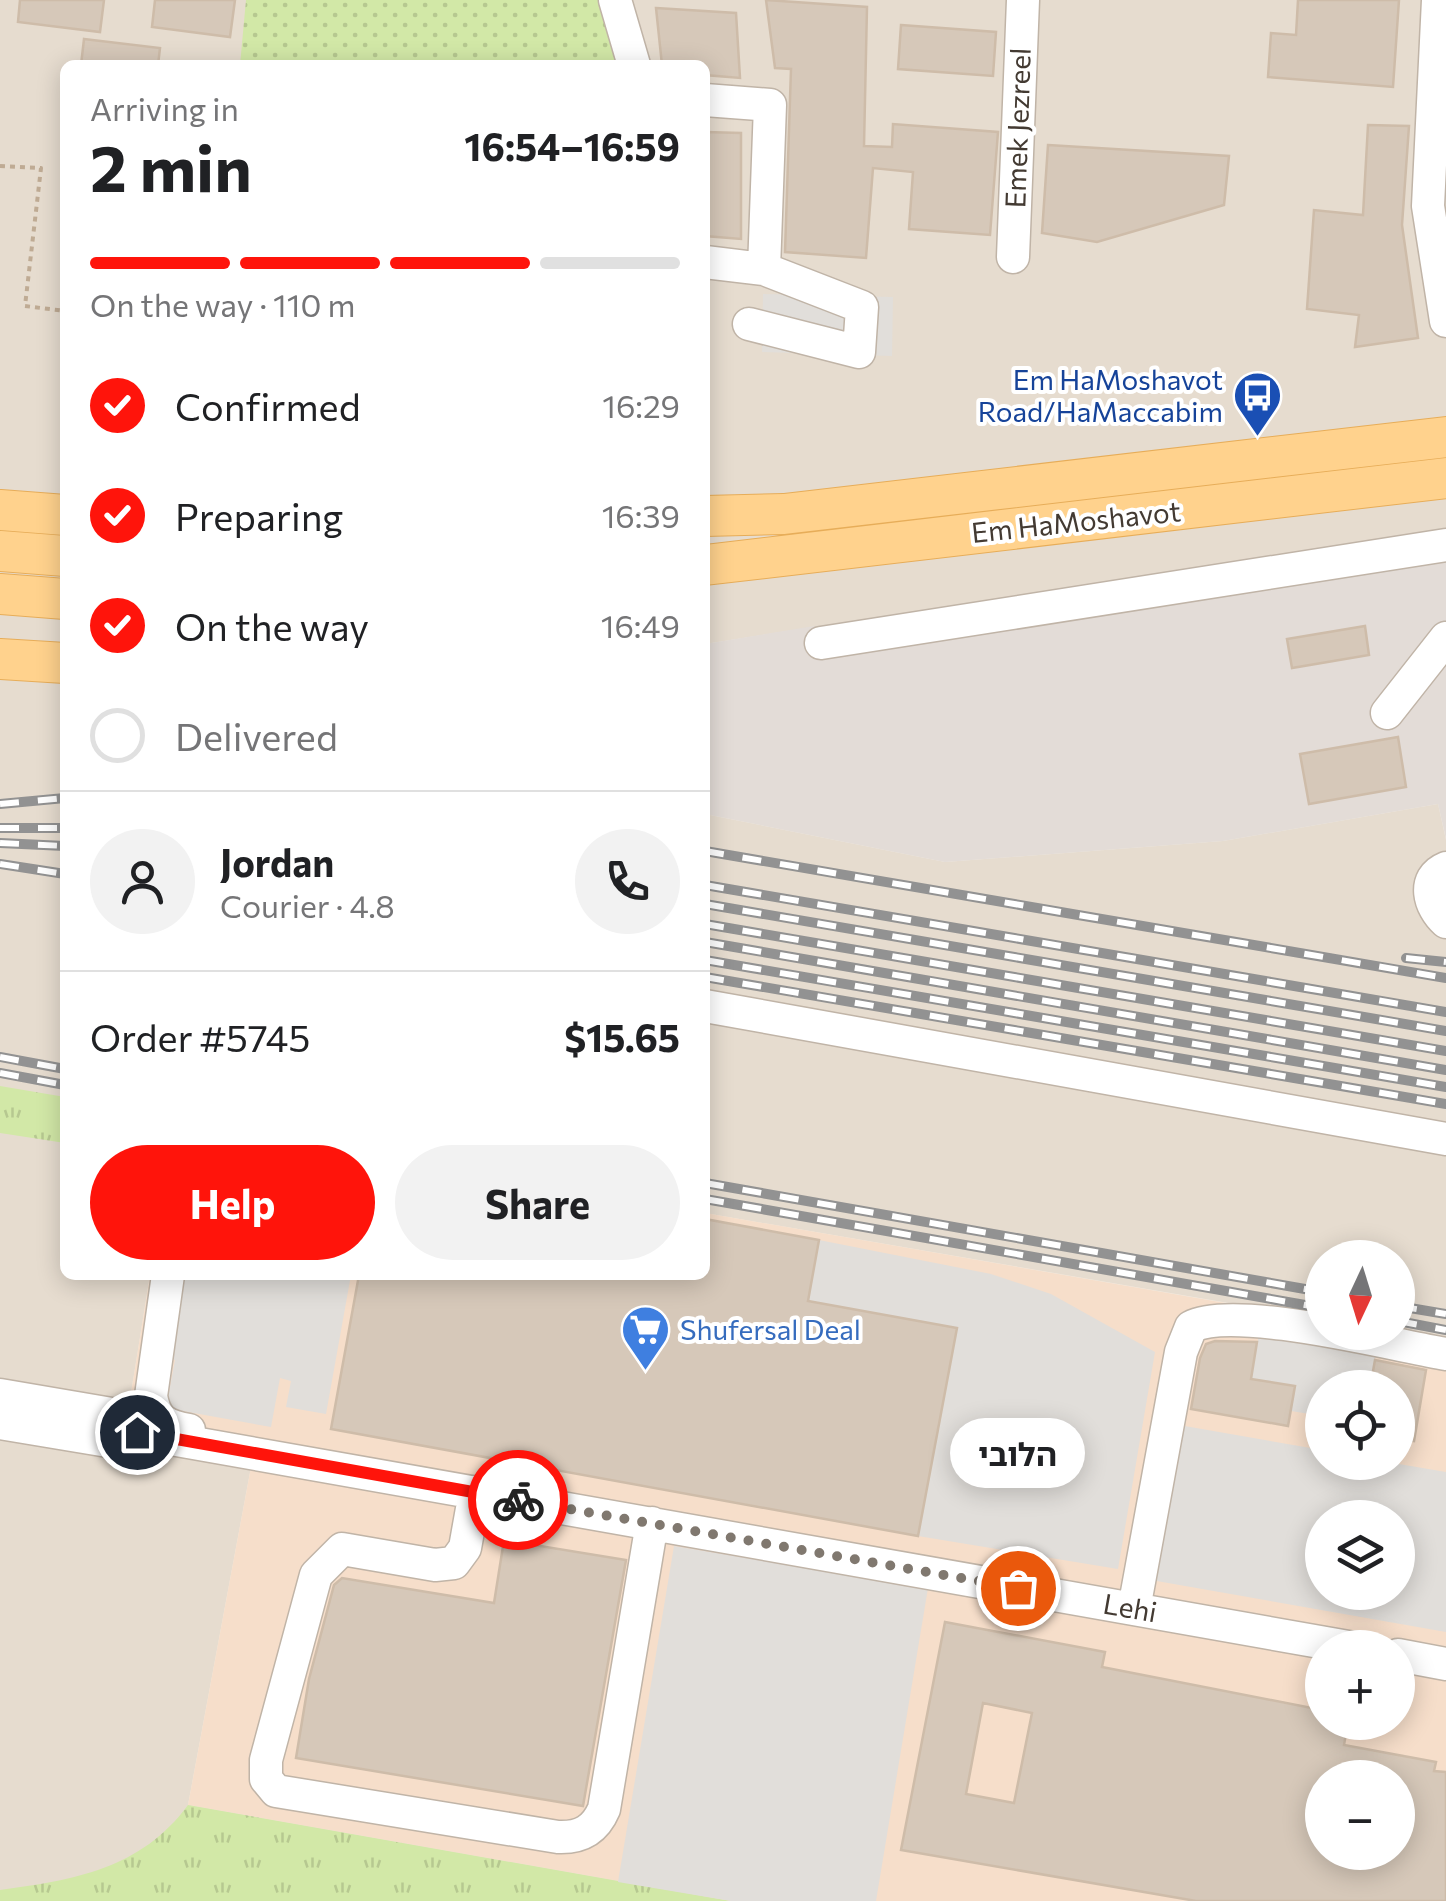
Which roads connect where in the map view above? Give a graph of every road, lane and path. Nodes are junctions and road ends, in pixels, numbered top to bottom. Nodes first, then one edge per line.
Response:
1 (615, 0) edge
2 (1023, 0) edge
3 (1438, 0) edge
4 (633, 60) edge
5 (710, 100) edge
6 (0, 166) edge
7 (1437, 204) edge
8 (1013, 257) dead end
9 (710, 263) edge
10 (764, 269) junction
11 (60, 310) edge
12 (1446, 321) edge
13 (750, 324) dead end
14 (1446, 436) edge
15 (1446, 478) edge
16 (1371, 489) junction
17 (1446, 504) edge
18 (0, 510) edge
19 (60, 514) edge
20 (784, 514) junction
21 (710, 516) edge
22 (710, 528) edge
23 (1446, 545) edge
24 (0, 551) edge
25 (60, 556) edge
26 (710, 564) edge
27 (0, 594) edge
28 (60, 599) edge
29 (1446, 638) edge
30 (821, 642) dead end
31 (0, 659) edge
32 (60, 663) edge
33 (1387, 713) dead end
34 (1441, 870) edge
35 (1446, 922) edge
36 (710, 1007) edge
37 (1446, 1139) edge
38 (167, 1280) edge
39 (1446, 1354) edge
40 (0, 1395) edge
41 (0, 1422) edge
42 (137, 1432) junction
43 (300, 1461) junction
44 (475, 1492) junction
45 (652, 1524) junction
46 (1134, 1609) junction
47 (1305, 1639) edge
48 (1415, 1658) edge
49 (1446, 1664) edge

1 - 4 street
2 - 8 street, Emek Jezreel
3 - 7 street
5 - 10 street
6 - 11 path
7 - 12 street
9 - 10 street
10 - 13 street
14 - 20 main road, Em HaMoshavot
15 - 16 main road, Em HaMoshavot
16 - 17 main road
16 - 26 main road, Em HaMoshavot
18 - 19 main road
20 - 21 main road, Em HaMoshavot
20 - 22 main road
23 - 30 street
24 - 25 main road
27 - 28 main road
29 - 33 street
31 - 32 main road
34 - 35 street
36 - 37 street
38 - 43 street
39 - 46 street
40 - 42 street
41 - 42 street
42 - 43 street, Lehi
43 - 44 street, Lehi
44 - 45 street, Lehi
44 - 45 street
45 - 46 street, Lehi
46 - 47 street, Lehi
48 - 49 street

